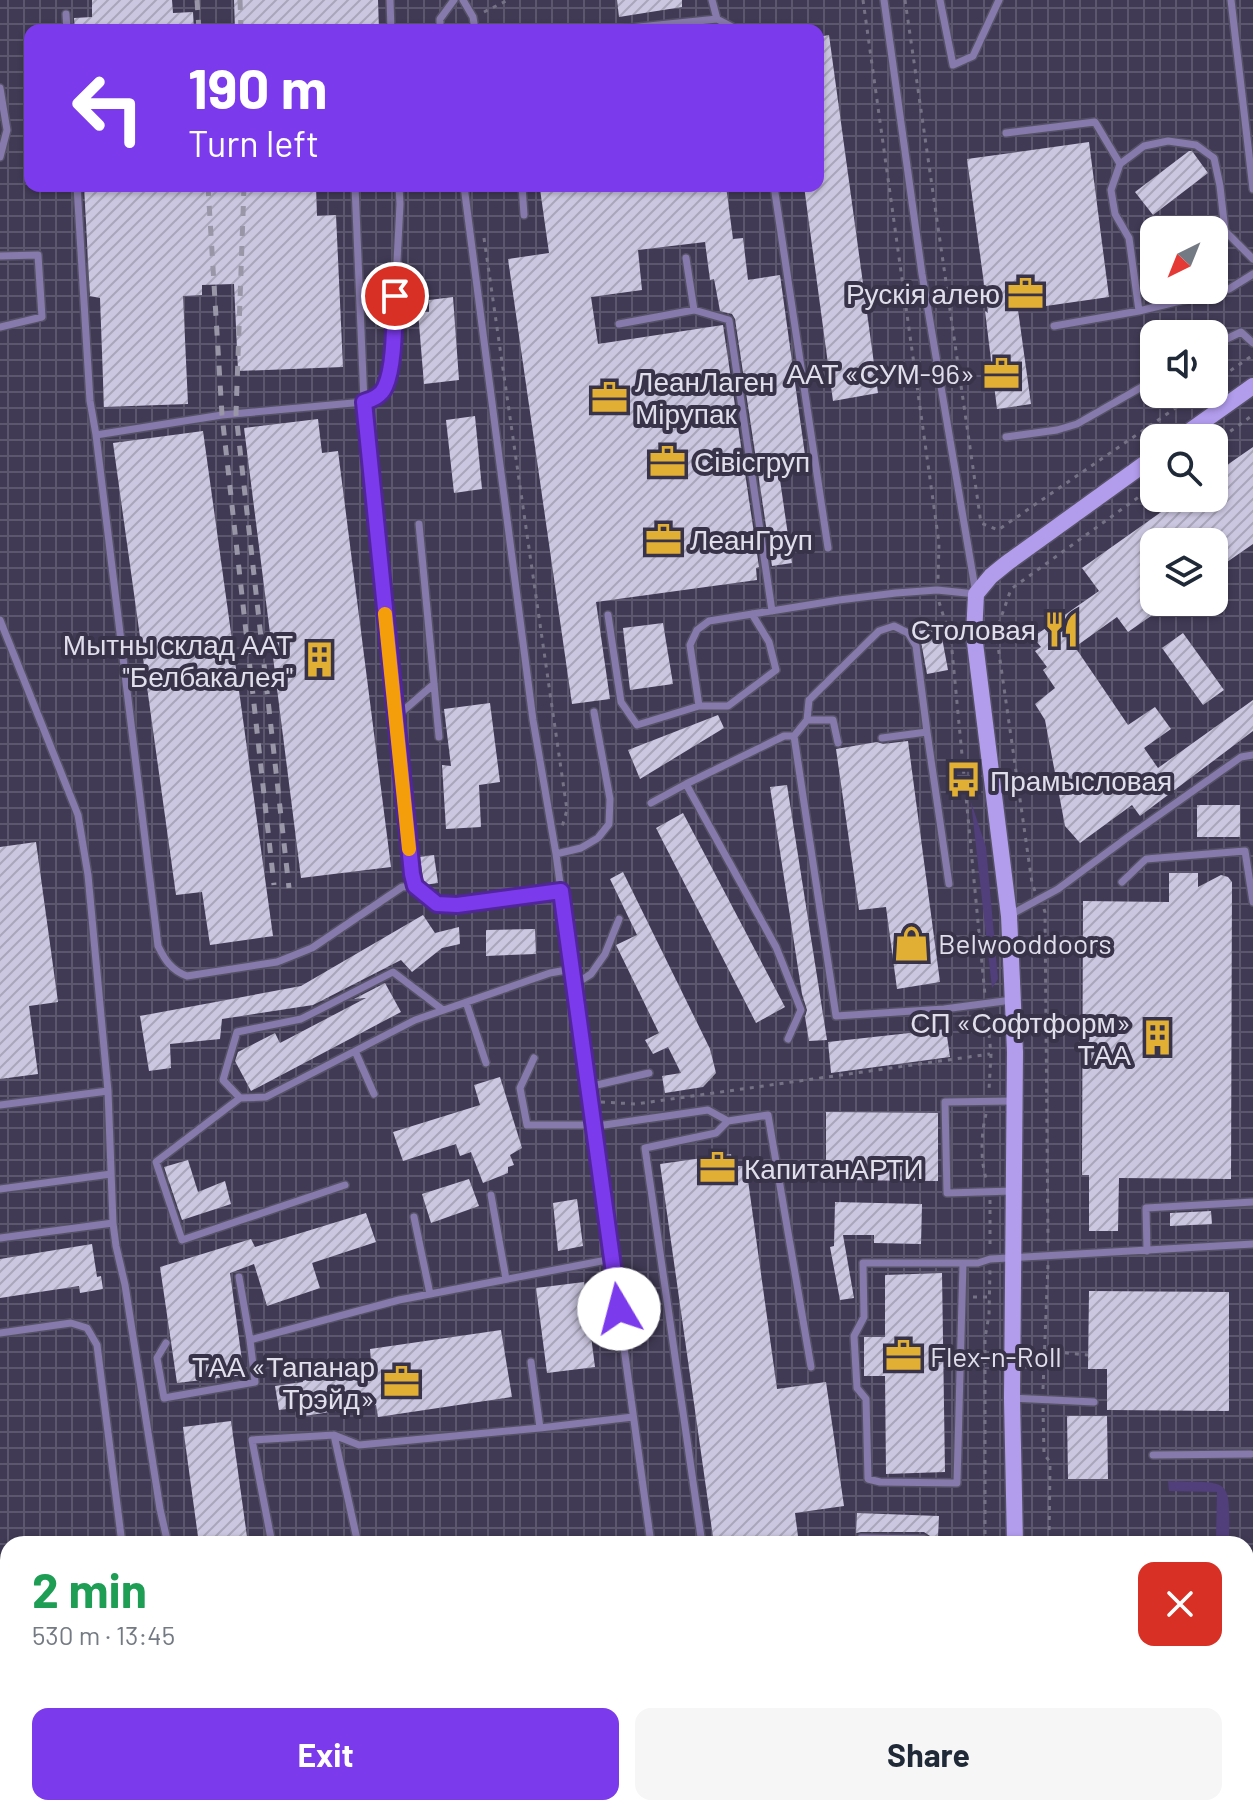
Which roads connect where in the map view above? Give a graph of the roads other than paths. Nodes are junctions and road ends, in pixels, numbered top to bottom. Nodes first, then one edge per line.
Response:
1 (390, 0) edge
2 (454, 0) edge
3 (463, 0) edge
4 (712, 0) edge
5 (884, 0) edge
6 (940, 0) edge
7 (999, 0) edge
8 (1231, 0) edge
9 (66, 14) dead end
10 (717, 19) junction
11 (67, 24) edge
12 (391, 24) edge
13 (440, 24) edge
14 (474, 24) edge
15 (668, 24) edge
16 (727, 24) edge
17 (0, 88) edge
18 (1006, 133) dead end
19 (0, 157) edge
20 (1120, 164) junction
21 (1253, 189) edge
22 (77, 192) edge
23 (355, 192) edge
24 (399, 192) edge
25 (465, 192) edge
26 (522, 192) edge
27 (775, 192) edge
28 (524, 215) dead end
29 (0, 256) edge
30 (686, 258) dead end
31 (1253, 259) edge
32 (1253, 274) edge
33 (694, 310) junction
34 (1139, 311) junction
35 (619, 324) dead end
36 (1054, 326) dead end
37 (0, 327) edge
38 (1228, 338) edge
39 (1253, 343) edge
40 (1253, 386) edge
41 (1140, 388) edge
42 (364, 402) junction
43 (1200, 424) edge
44 (96, 435) junction
45 (1006, 437) dead end
46 (1140, 467) edge
47 (419, 524) dead end
48 (828, 548) dead end
49 (976, 594) junction
50 (772, 611) junction
51 (752, 614) junction
52 (608, 615) dead end
53 (0, 620) edge
54 (434, 684) junction
55 (699, 706) junction
56 (594, 712) dead end
57 (396, 717) junction
58 (807, 720) junction
59 (927, 732) junction
60 (794, 736) junction
61 (439, 737) dead end
62 (882, 738) dead end
63 (838, 743) dead end
64 (1253, 755) edge
65 (686, 784) junction
66 (651, 803) dead end
67 (556, 854) junction
68 (1122, 882) dead end
69 (949, 884) dead end
70 (415, 886) junction
71 (561, 891) junction
72 (1253, 902) edge
73 (1009, 916) junction
74 (619, 919) dead end
75 (572, 969) junction
76 (574, 985) junction
77 (1012, 1000) junction
78 (466, 1002) junction
79 (443, 1010) junction
80 (788, 1039) dead end
81 (355, 1051) junction
82 (534, 1058) dead end
83 (486, 1063) dead end
84 (649, 1073) dead end
85 (588, 1087) junction
86 (108, 1091) junction
87 (374, 1094) dead end
88 (240, 1098) junction
89 (1014, 1101) junction
90 (0, 1105) edge
91 (728, 1121) junction
92 (594, 1126) junction
93 (111, 1174) junction
94 (345, 1185) dead end
95 (0, 1189) edge
96 (1014, 1191) junction
97 (491, 1195) dead end
98 (1253, 1202) edge
99 (414, 1217) dead end
100 (113, 1223) junction
101 (0, 1238) edge
102 (1253, 1244) edge
103 (1147, 1251) junction
104 (612, 1259) junction
105 (1013, 1259) junction
106 (963, 1263) junction
107 (239, 1277) dead end
108 (506, 1279) junction
109 (430, 1294) junction
110 (0, 1333) edge
111 (250, 1340) junction
112 (166, 1343) dead end
113 (531, 1362) dead end
114 (811, 1367) dead end
115 (1012, 1398) junction
116 (1094, 1402) dead end
117 (633, 1417) junction
118 (540, 1428) junction
119 (334, 1435) junction
120 (1251, 1454) edge
121 (1153, 1455) dead end
122 (121, 1536) edge
123 (167, 1536) edge
124 (270, 1536) edge
125 (356, 1536) edge
126 (650, 1536) edge
127 (701, 1536) edge
128 (1015, 1536) edge

1 - 12 lane
2 - 13 lane
3 - 14 lane
4 - 10 lane
5 - 49 lane
6 - 7 lane
8 - 21 lane
9 - 11 lane
10 - 15 lane
10 - 16 lane
17 - 19 lane
18 - 20 lane
20 - 31 lane
20 - 34 lane
22 - 44 lane
23 - 42 lane
24 - 42 lane
25 - 67 lane
26 - 28 lane
27 - 48 lane
29 - 37 lane
30 - 33 lane
32 - 34 lane
33 - 35 lane
33 - 50 lane
34 - 36 lane
38 - 39 lane
40 - 43 main road
41 - 45 lane
42 - 44 lane
42 - 57 lane
44 - 70 lane
46 - 49 main road
47 - 54 lane
49 - 50 lane
49 - 73 main road
50 - 51 lane
51 - 55 lane
51 - 55 lane
52 - 55 lane
53 - 86 lane
54 - 57 lane
54 - 61 lane
56 - 67 lane
57 - 70 lane
58 - 59 lane
58 - 60 lane
58 - 63 lane
59 - 62 lane
59 - 69 lane
60 - 65 lane
60 - 77 lane
64 - 73 lane
65 - 66 lane
65 - 80 lane
67 - 71 lane
68 - 72 lane
70 - 71 lane
71 - 75 lane
73 - 77 main road
74 - 76 lane
75 - 76 lane
75 - 78 lane
76 - 85 lane
77 - 89 main road
78 - 79 lane
78 - 83 lane
79 - 81 lane
79 - 88 lane
81 - 87 lane
81 - 88 lane
82 - 92 lane
84 - 85 lane
85 - 92 lane
86 - 90 lane
86 - 93 lane
88 - 94 lane
89 - 96 main road
89 - 96 lane
91 - 92 lane
91 - 114 lane
91 - 127 lane
92 - 104 lane
93 - 95 lane
93 - 100 lane
96 - 105 main road
97 - 108 lane
98 - 103 lane
99 - 109 lane
100 - 101 lane
100 - 123 lane
102 - 103 lane
103 - 105 lane
104 - 108 lane
104 - 117 lane
105 - 106 lane
105 - 115 main road
106 - 106 lane
107 - 111 lane
108 - 109 lane
109 - 111 lane
110 - 122 lane
111 - 112 lane
113 - 118 lane
115 - 116 lane
115 - 128 main road
117 - 118 lane
117 - 126 lane
118 - 119 lane
119 - 124 lane
119 - 125 lane
120 - 121 lane

